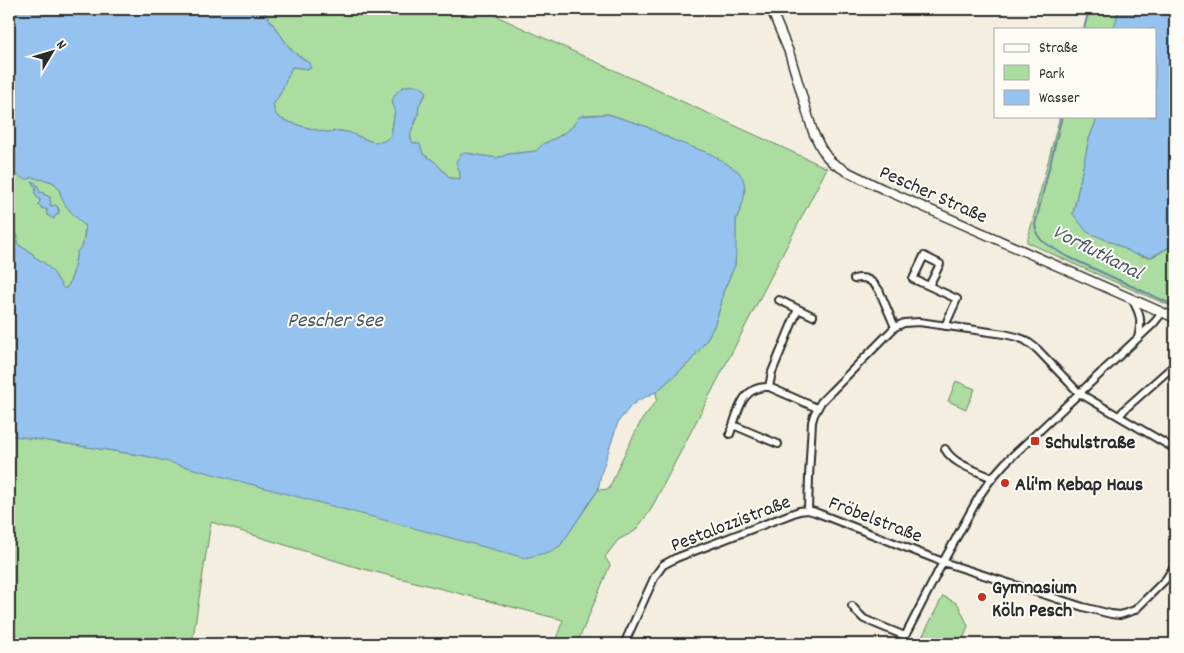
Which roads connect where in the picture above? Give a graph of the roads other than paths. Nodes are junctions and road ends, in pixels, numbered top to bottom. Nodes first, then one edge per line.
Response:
1 (771, 9) edge
2 (854, 279) dead end
3 (929, 286) junction
4 (1132, 299) junction
5 (779, 300) dead end
6 (798, 309) junction
7 (1162, 313) junction
8 (813, 316) dead end
9 (1175, 318) edge
10 (945, 326) junction
11 (895, 327) junction
12 (1138, 338) junction
13 (1175, 367) edge
14 (769, 387) junction
15 (1080, 393) junction
16 (817, 408) junction
17 (1119, 416) junction
18 (733, 425) junction
19 (730, 434) dead end
20 (778, 444) dead end
21 (945, 449) dead end
22 (1175, 449) edge
23 (992, 478) junction
24 (808, 510) junction
25 (943, 562) junction
26 (1175, 565) edge
27 (852, 606) dead end
28 (906, 636) junction
29 (624, 644) edge
30 (901, 644) edge

1 - 4 street, Pescher Straße
2 - 11 street
3 - 3 street
3 - 10 street
4 - 7 street, Pescher Straße
4 - 12 street
5 - 6 street
6 - 8 street
6 - 14 street
7 - 9 street, Pescher Straße
7 - 12 street
10 - 11 street
10 - 15 street
11 - 16 street, Fröbelstraße
12 - 15 street
13 - 17 street
14 - 16 street
14 - 18 street
15 - 17 street
15 - 23 street
16 - 24 street, Fröbelstraße
17 - 22 street
18 - 19 street
18 - 20 street
21 - 23 street
23 - 25 street
24 - 25 street, Fröbelstraße
24 - 29 street, Pestalozzistraße
25 - 26 street, Fröbelstraße
25 - 28 street
27 - 28 street
28 - 30 street

